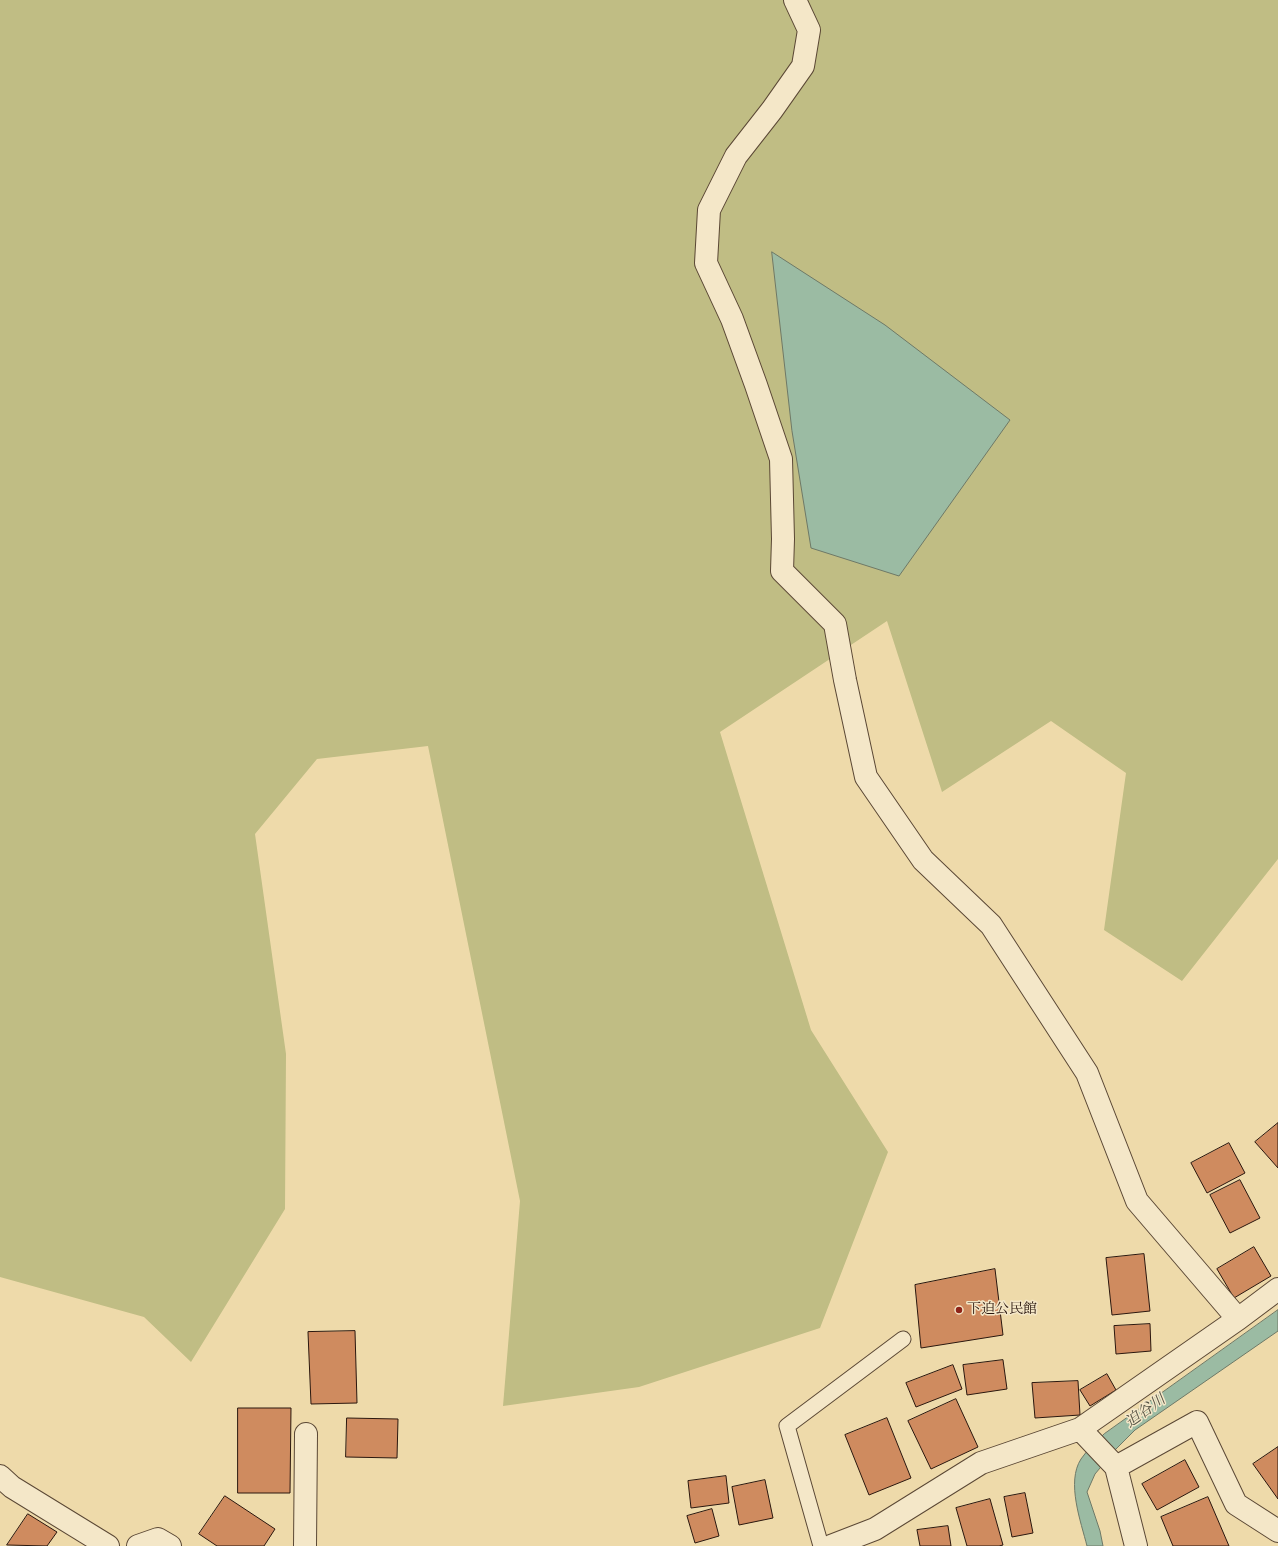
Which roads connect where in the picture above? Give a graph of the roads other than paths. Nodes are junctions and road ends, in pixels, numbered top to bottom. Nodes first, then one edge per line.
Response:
1 (795, 0) edge
2 (1278, 1289) edge
3 (1238, 1319) junction
4 (903, 1339) dead end
5 (306, 1434) dead end
6 (1085, 1435) junction
7 (1116, 1466) junction
8 (0, 1476) edge
9 (1278, 1531) edge
10 (871, 1538) edge
11 (108, 1546) edge
12 (138, 1546) edge
13 (170, 1546) edge
14 (305, 1546) edge
15 (821, 1546) edge
16 (831, 1546) edge
17 (1136, 1546) edge

1 - 3 street
2 - 3 street
3 - 6 street
4 - 15 lane
5 - 14 street
6 - 7 street
6 - 10 street
7 - 9 street
7 - 17 street
8 - 11 street
10 - 16 street
12 - 13 street

